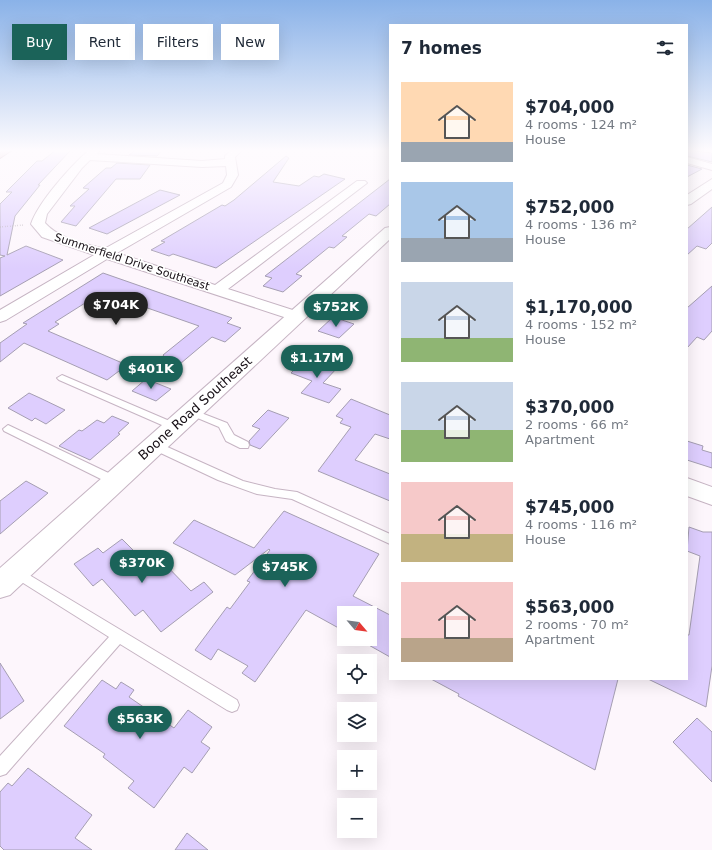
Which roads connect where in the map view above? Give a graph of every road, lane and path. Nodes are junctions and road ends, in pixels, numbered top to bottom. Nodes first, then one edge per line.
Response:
1 (59, 190) edge
2 (219, 190) edge
3 (352, 190) edge
4 (702, 190) edge
5 (688, 200) edge
6 (38, 224) junction
7 (0, 227) edge
8 (389, 233) edge
9 (105, 254) junction
10 (217, 290) junction
11 (296, 316) junction
12 (0, 317) edge
13 (62, 378) dead end
14 (191, 412) junction
15 (175, 427) junction
16 (8, 429) dead end
17 (154, 445) junction
18 (244, 445) dead end
19 (115, 480) junction
20 (688, 488) edge
21 (712, 496) edge
22 (389, 539) edge
23 (5, 581) edge
24 (119, 636) junction
25 (232, 705) dead end
26 (0, 768) edge

1 - 6 street
2 - 9 street
3 - 10 street
4 - 5 street
6 - 7 path
6 - 9 street, Summerfield Drive Southeast
8 - 11 street, Boone Road Southeast
9 - 10 street, Summerfield Drive Southeast
9 - 12 street
10 - 11 street, Summerfield Drive Southeast
11 - 14 street, Boone Road Southeast
13 - 15 lane
14 - 15 street, Boone Road Southeast
14 - 18 lane
15 - 17 street, Boone Road Southeast
16 - 19 lane
17 - 19 street, Boone Road Southeast
17 - 22 lane
19 - 23 street, Boone Road Southeast
20 - 21 street
23 - 24 lane
24 - 25 lane
24 - 26 lane

